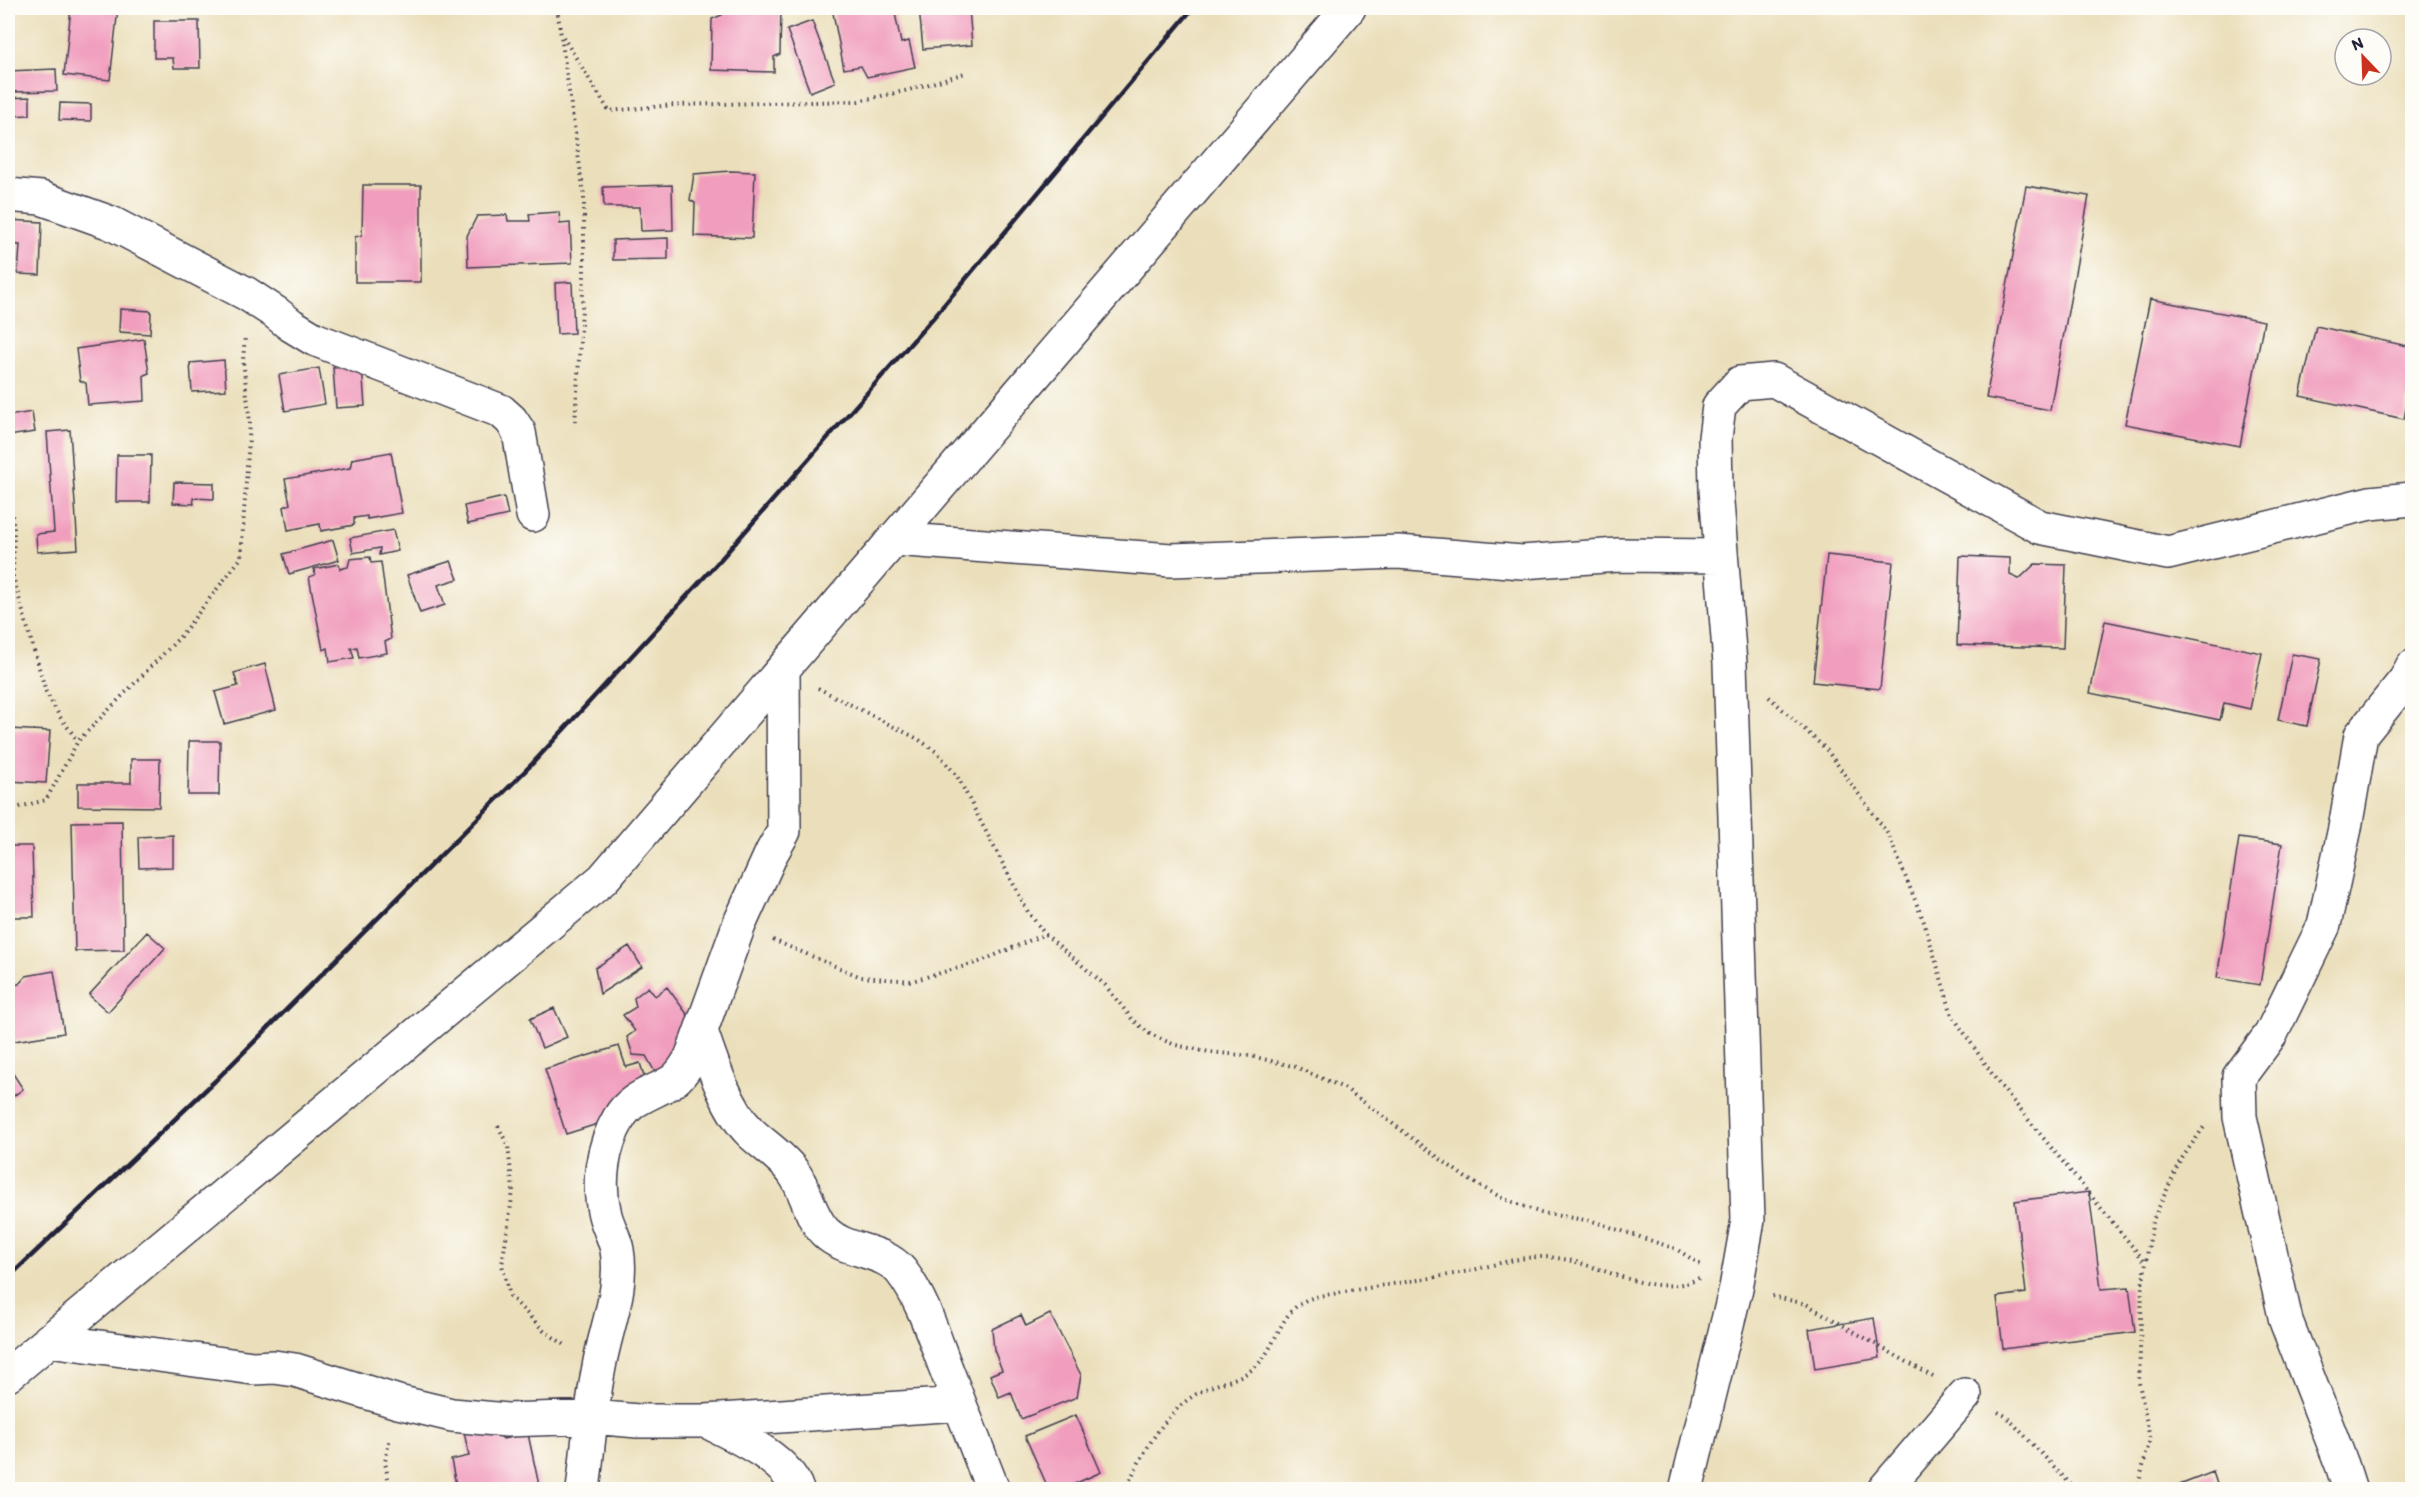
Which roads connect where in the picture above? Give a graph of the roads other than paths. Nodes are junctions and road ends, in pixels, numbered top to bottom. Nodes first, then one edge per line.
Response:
1 (1349, 8) edge
2 (8, 195) edge
3 (2412, 499) edge
4 (533, 515) dead end
5 (894, 539) junction
6 (1721, 555) junction
7 (2412, 667) edge
8 (783, 669) junction
9 (702, 1034) junction
10 (49, 1340) junction
11 (8, 1376) edge
12 (1965, 1395) road end
13 (959, 1404) junction
14 (592, 1417) junction
15 (706, 1421) junction
16 (583, 1490) edge
17 (797, 1490) edge
18 (993, 1490) edge
19 (1686, 1490) edge
20 (1884, 1490) edge
21 (2350, 1490) edge

1 - 5 street
2 - 4 street
3 - 6 street
5 - 6 street
5 - 8 street
6 - 19 street
7 - 21 street
8 - 9 street
8 - 10 street
9 - 13 street
9 - 14 street
10 - 11 street
10 - 14 street
12 - 20 street
13 - 15 street
13 - 18 street
14 - 15 street
14 - 16 street
15 - 17 street

